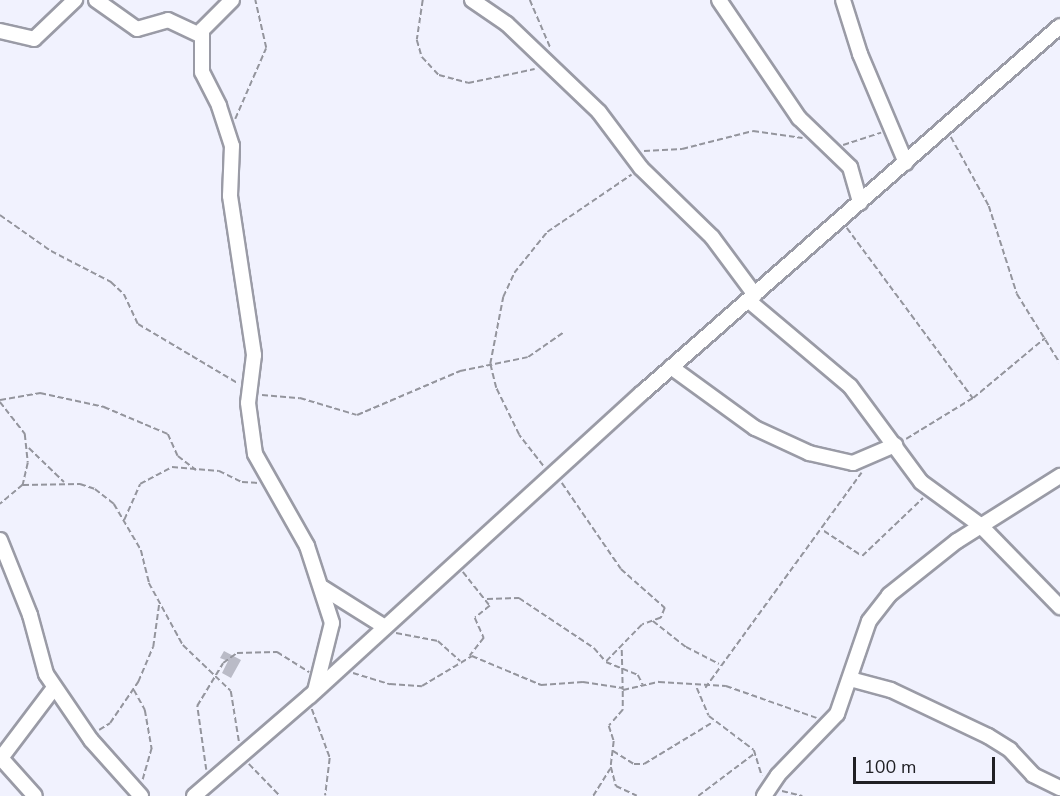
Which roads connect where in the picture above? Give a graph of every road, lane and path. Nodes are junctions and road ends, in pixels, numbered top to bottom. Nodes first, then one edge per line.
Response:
1 (75, 0) edge
2 (96, 0) edge
3 (232, 0) edge
4 (255, 0) edge
5 (423, 0) edge
6 (472, 0) edge
7 (530, 0) edge
8 (719, 0) edge
9 (843, 0) edge
10 (1060, 26) edge
11 (0, 31) edge
12 (200, 35) junction
13 (551, 58) junction
14 (944, 129) junction
15 (891, 130) junction
16 (229, 132) junction
17 (813, 134) junction
18 (830, 148) junction
19 (631, 154) junction
20 (906, 163) junction
21 (641, 168) junction
22 (860, 203) junction
23 (0, 215) edge
24 (840, 221) junction
25 (752, 298) junction
26 (564, 332) dead end
27 (1045, 337) junction
28 (1060, 363) edge
29 (490, 364) junction
30 (671, 367) junction
31 (250, 390) junction
32 (973, 398) junction
33 (0, 401) edge
34 (895, 445) junction
35 (28, 447) junction
36 (870, 460) junction
37 (196, 470) junction
38 (553, 474) junction
39 (1060, 476) edge
40 (267, 482) junction
41 (64, 483) junction
42 (23, 485) junction
43 (929, 491) junction
44 (0, 504) edge
45 (123, 520) junction
46 (981, 525) junction
47 (823, 530) junction
48 (0, 540) edge
49 (454, 563) junction
50 (323, 588) junction
51 (487, 599) junction
52 (159, 602) junction
53 (1060, 607) edge
54 (652, 621) junction
55 (386, 626) junction
56 (622, 650) junction
57 (470, 656) junction
58 (460, 661) junction
59 (606, 663) junction
60 (721, 664) junction
61 (341, 668) junction
62 (625, 669) junction
63 (214, 673) junction
64 (850, 680) junction
65 (643, 685) junction
66 (696, 687) junction
67 (54, 688) junction
68 (315, 688) junction
69 (705, 688) junction
70 (623, 689) junction
71 (134, 690) junction
72 (714, 721) junction
73 (832, 723) junction
74 (91, 740) junction
75 (613, 751) junction
76 (756, 753) junction
77 (242, 754) junction
78 (0, 757) edge
79 (611, 767) junction
80 (205, 785) junction
81 (1060, 788) edge
82 (767, 792) edge
83 (137, 794) edge
84 (34, 796) edge
85 (194, 796) edge
86 (280, 796) edge
87 (325, 796) edge
88 (593, 796) edge
89 (637, 796) edge
90 (699, 796) edge
91 (802, 796) edge

1 - 11 street
2 - 12 street
3 - 12 street
4 - 16 path
5 - 13 path
6 - 13 street
7 - 13 path
8 - 17 street
9 - 15 street
10 - 14 street
12 - 16 street
13 - 19 street
14 - 20 street
14 - 27 path
15 - 18 path
15 - 20 street
16 - 31 street
17 - 18 street
17 - 19 path
18 - 22 street
19 - 21 street
20 - 22 street
21 - 25 street
21 - 29 path
22 - 24 street
23 - 31 path
24 - 25 street
24 - 32 path
25 - 30 street
25 - 34 street
26 - 29 path
27 - 28 path
27 - 32 path
29 - 31 path
29 - 38 path
30 - 36 street
30 - 38 street
31 - 40 street
32 - 34 path
33 - 35 path
33 - 37 path
34 - 36 street
34 - 43 street
35 - 41 path
35 - 42 path
36 - 47 path
37 - 40 path
37 - 45 path
38 - 49 street
38 - 54 path
39 - 46 street
40 - 50 street
41 - 42 path
41 - 45 path
42 - 44 path
43 - 46 street
43 - 47 path
45 - 52 path
46 - 53 street
46 - 64 street
47 - 60 path
48 - 67 street
49 - 51 path
49 - 55 street
50 - 55 street
50 - 68 street
51 - 57 path
51 - 59 path
52 - 63 path
52 - 71 path
54 - 56 path
54 - 60 path
55 - 58 path
55 - 61 street
56 - 59 path
56 - 62 path
57 - 58 path
57 - 70 path
58 - 61 path
59 - 62 path
60 - 69 path
61 - 68 street
62 - 65 path
62 - 70 path
63 - 68 path
63 - 77 path
63 - 80 path
64 - 73 street
64 - 81 street
65 - 66 path
65 - 70 path
66 - 69 path
66 - 72 path
67 - 74 street
67 - 78 street
68 - 77 street
68 - 87 path
69 - 73 path
70 - 75 path
71 - 74 path
71 - 83 path
72 - 75 path
72 - 76 path
73 - 82 street
74 - 83 street
75 - 79 path
76 - 82 path
76 - 90 path
77 - 80 street
77 - 86 path
78 - 84 street
79 - 88 path
79 - 89 path
80 - 85 street
82 - 91 path

